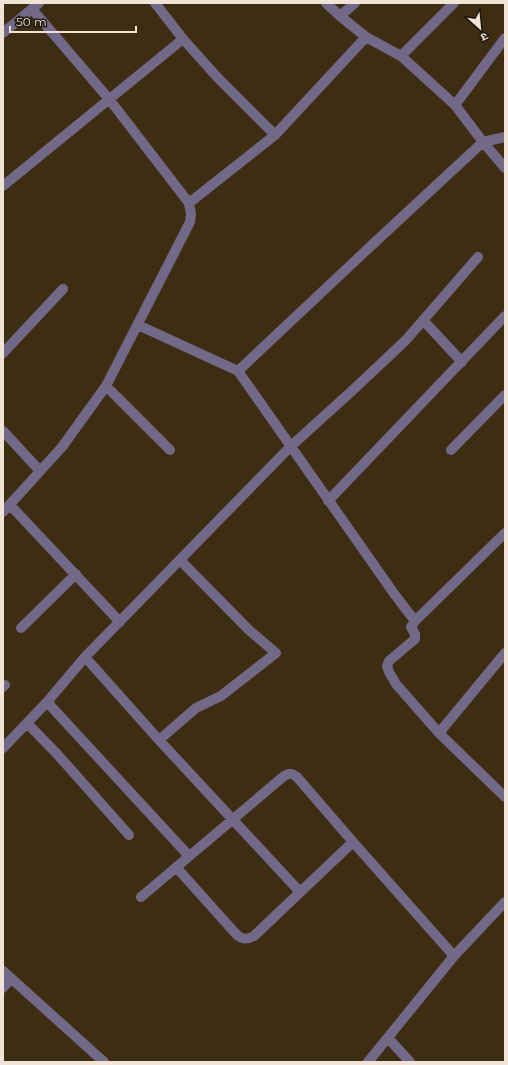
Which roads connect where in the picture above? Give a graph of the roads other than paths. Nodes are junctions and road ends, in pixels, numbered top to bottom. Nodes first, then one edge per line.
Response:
1 (155, 3) edge
2 (326, 3) edge
3 (355, 3) edge
4 (454, 3) edge
5 (36, 6) edge
6 (340, 16) junction
7 (3, 33) edge
8 (366, 37) junction
9 (505, 38) edge
10 (183, 40) junction
11 (402, 56) junction
12 (109, 99) junction
13 (455, 105) junction
14 (275, 135) junction
15 (505, 137) edge
16 (483, 142) junction
17 (505, 168) edge
18 (3, 186) edge
19 (189, 203) junction
20 (478, 257) dead end
21 (62, 289) dead end
22 (505, 316) edge
23 (423, 320) junction
24 (138, 325) junction
25 (3, 353) edge
26 (462, 362) junction
27 (238, 371) junction
28 (106, 386) junction
29 (505, 395) edge
30 (3, 432) edge
31 (290, 447) junction
32 (170, 450) dead end
33 (451, 450) dead end
34 (40, 471) junction
35 (328, 501) junction
36 (6, 509) edge
37 (505, 533) edge
38 (180, 560) junction
39 (76, 574) junction
40 (415, 621) junction
41 (120, 622) junction
42 (21, 628) dead end
43 (505, 653) edge
44 (85, 657) junction
45 (47, 702) junction
46 (27, 723) junction
47 (439, 733) junction
48 (159, 740) junction
49 (3, 748) edge
50 (505, 797) edge
51 (232, 818) junction
52 (129, 835) dead end
53 (353, 842) junction
54 (189, 856) junction
55 (176, 867) junction
56 (300, 892) junction
57 (141, 897) dead end
58 (505, 902) edge
59 (454, 956) junction
60 (3, 971) edge
61 (12, 978) junction
62 (3, 988) edge
63 (388, 1038) junction
64 (104, 1062) edge
65 (368, 1062) edge
66 (410, 1062) edge

1 - 10 street
2 - 6 street
3 - 6 street
4 - 11 street
5 - 7 street
5 - 12 street
6 - 8 street
8 - 11 street
8 - 14 street
9 - 13 street
10 - 12 street
10 - 14 street
11 - 13 street
12 - 18 street
12 - 19 street
13 - 16 street
14 - 19 street
15 - 16 street
16 - 17 street
16 - 27 street
19 - 24 street
20 - 23 street
21 - 25 street
22 - 26 street
23 - 26 street
23 - 31 street
24 - 27 street
24 - 28 street
26 - 35 street
27 - 31 street
28 - 32 street
28 - 34 street
29 - 33 street
30 - 34 street
31 - 35 street
31 - 38 street
34 - 36 street
35 - 40 street
36 - 39 street
37 - 40 street
38 - 41 street
38 - 48 street
39 - 41 street
39 - 42 street
40 - 47 street
41 - 44 street
43 - 47 street
44 - 45 street
44 - 48 street
45 - 46 street
45 - 54 street
46 - 49 street
46 - 52 street
47 - 50 street
48 - 51 street
51 - 53 street
51 - 54 street
51 - 56 street
53 - 56 street
53 - 59 street
54 - 55 street
55 - 56 street
55 - 57 street
58 - 59 street
59 - 63 street
60 - 61 street
61 - 62 street
61 - 64 street
63 - 65 street
63 - 66 street

